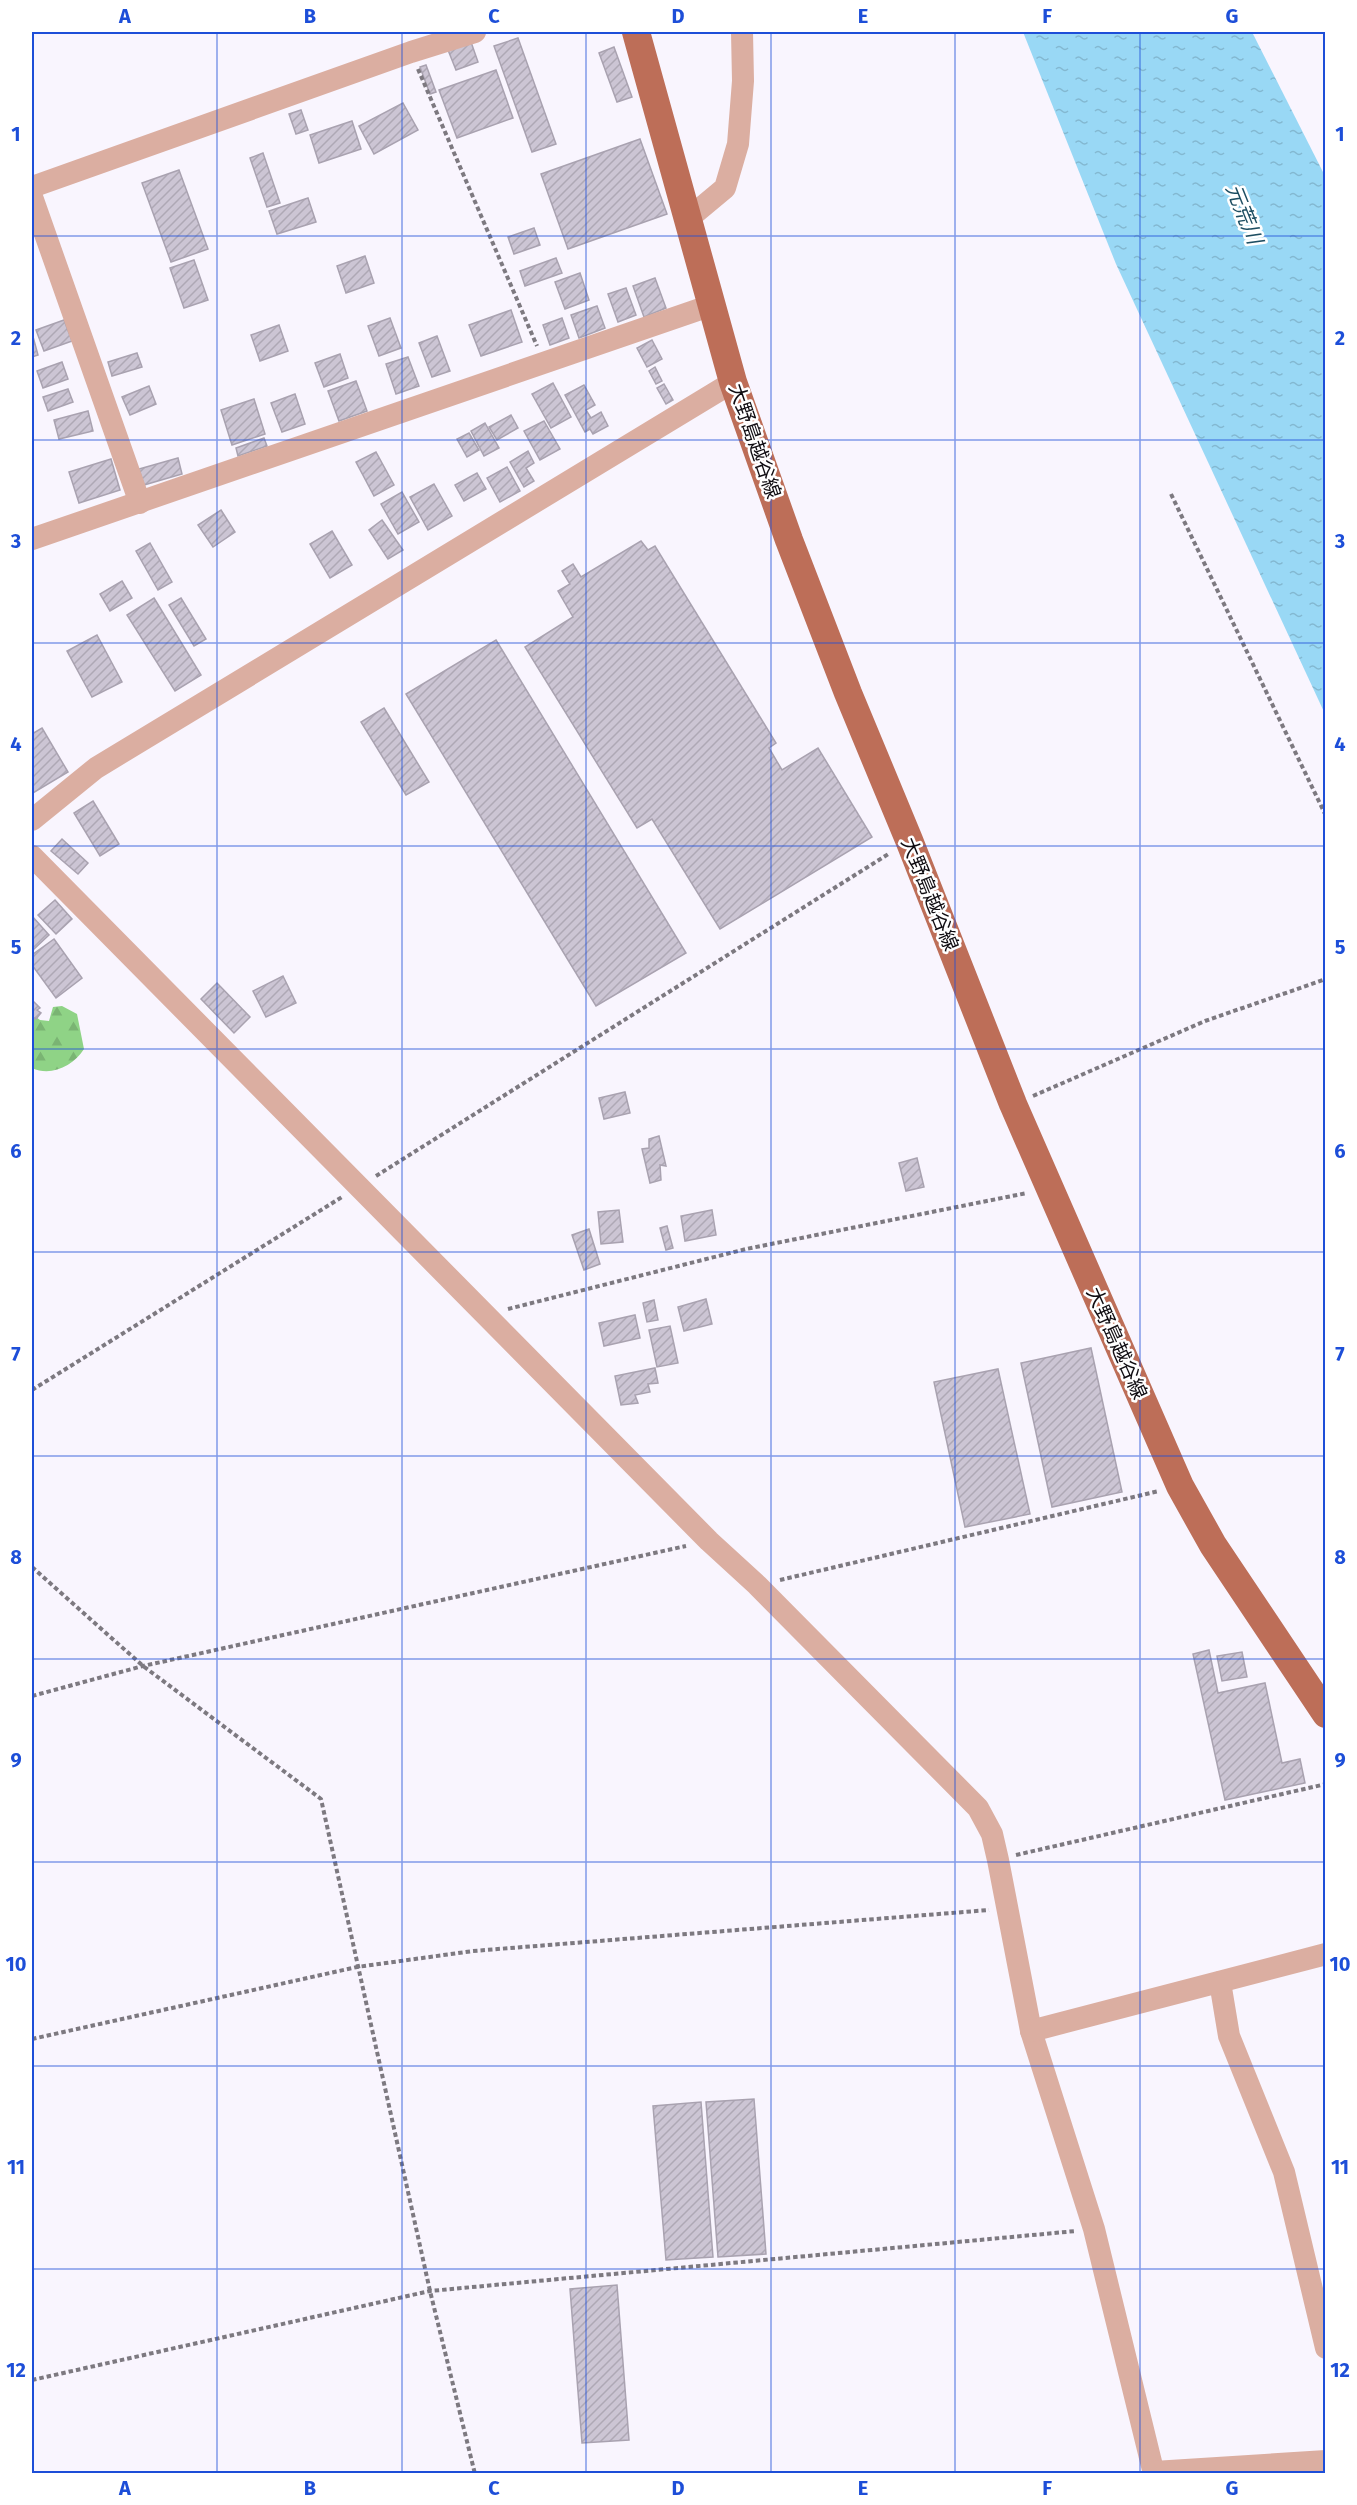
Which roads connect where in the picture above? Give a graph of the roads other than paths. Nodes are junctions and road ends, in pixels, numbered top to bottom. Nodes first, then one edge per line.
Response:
1 (475, 32) edge
2 (636, 32) edge
3 (742, 32) edge
4 (414, 44) edge
5 (32, 187) edge
6 (32, 197) edge
7 (689, 218) junction
8 (712, 305) junction
9 (733, 382) junction
10 (140, 503) junction
11 (32, 538) edge
12 (32, 820) edge
13 (32, 856) edge
14 (1326, 1714) edge
15 (1326, 1954) edge
16 (1220, 1982) junction
17 (1031, 2031) junction
18 (1326, 2348) edge
19 (1326, 2460) edge
20 (1154, 2473) edge

1 - 4 street
2 - 7 main road, 大野島越谷線
3 - 7 street
4 - 5 street
6 - 10 street
7 - 8 main road, 大野島越谷線
8 - 9 main road, 大野島越谷線
8 - 10 street
9 - 12 street
9 - 14 main road, 大野島越谷線
10 - 11 street
13 - 17 street
15 - 16 street
16 - 17 street
16 - 18 street
17 - 20 street
19 - 20 street

